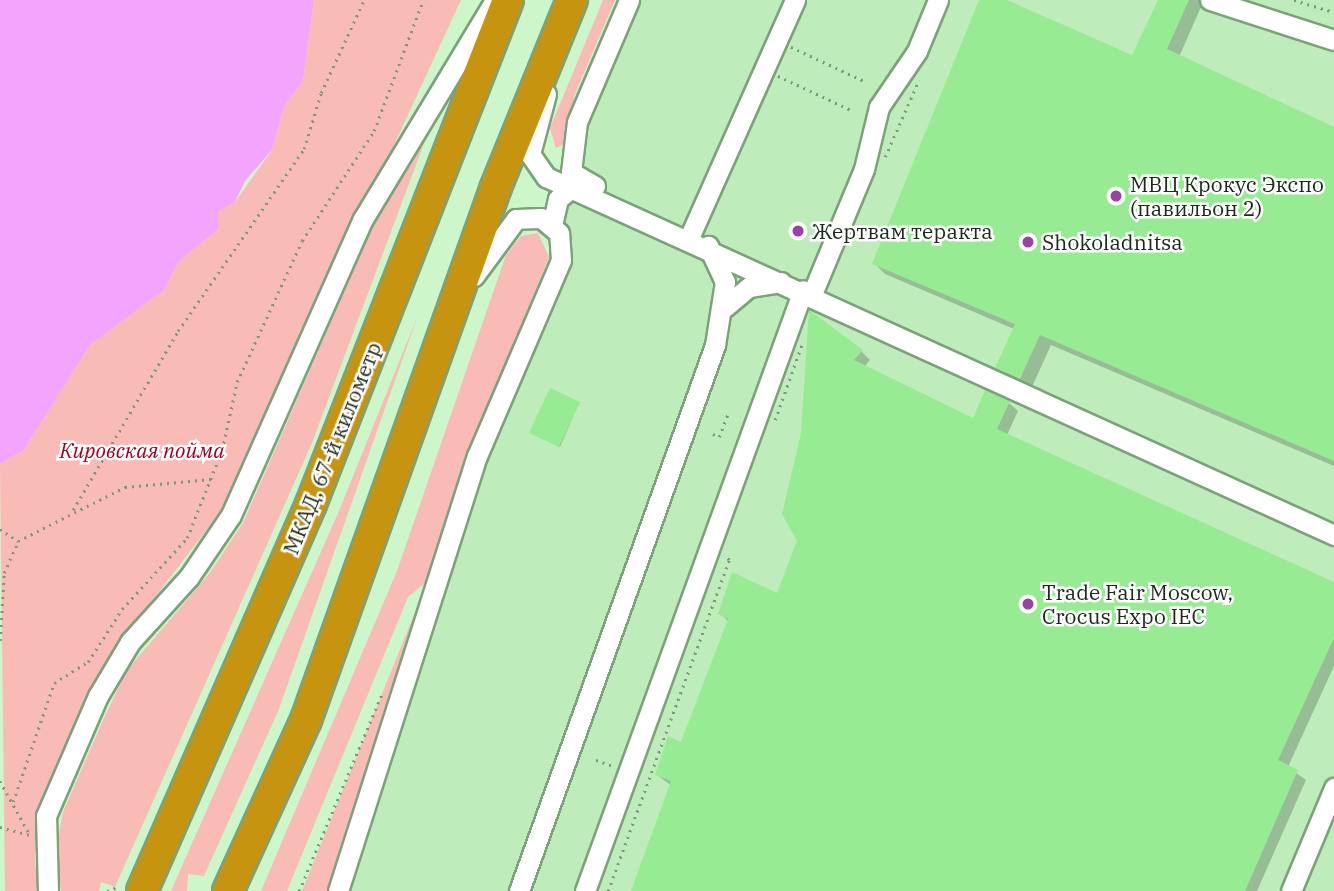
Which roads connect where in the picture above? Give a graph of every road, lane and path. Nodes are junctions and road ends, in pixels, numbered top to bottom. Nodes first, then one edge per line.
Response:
1 (364, 0) edge
2 (423, 0) edge
3 (495, 0) edge
4 (508, 0) edge
5 (572, 0) edge
6 (629, 0) edge
7 (795, 0) edge
8 (938, 0) edge
9 (1210, 0) edge
10 (1294, 0) edge
11 (1334, 12) edge
12 (1334, 40) edge
13 (787, 45) dead end
14 (548, 58) junction
15 (773, 74) dead end
16 (921, 76) dead end
17 (864, 81) dead end
18 (851, 110) dead end
19 (537, 128) junction
20 (571, 166) junction
21 (881, 168) dead end
22 (570, 189) junction
23 (552, 225) junction
24 (670, 231) junction
25 (698, 242) junction
26 (801, 289) junction
27 (455, 306) junction
28 (725, 307) junction
29 (803, 338) dead end
30 (728, 414) dead end
31 (771, 428) dead end
32 (713, 434) dead end
33 (212, 479) junction
34 (73, 510) junction
35 (0, 528) edge
36 (1334, 535) edge
37 (18, 541) junction
38 (723, 551) dead end
39 (0, 642) edge
40 (385, 686) dead end
41 (0, 781) edge
42 (1334, 788) edge
43 (13, 802) junction
44 (0, 827) edge
45 (36, 838) junction
46 (229, 889) edge
47 (48, 891) edge
48 (107, 891) edge
49 (114, 891) edge
50 (142, 891) edge
51 (299, 891) edge
52 (338, 891) edge
53 (519, 891) edge
54 (585, 891) edge
55 (608, 891) edge
56 (1291, 891) edge

1 - 34 path
2 - 33 path
3 - 45 street
4 - 50 highway, МКАД, 67-й километр
5 - 14 highway
6 - 20 street
7 - 25 street
8 - 26 street
9 - 12 street
10 - 11 path
13 - 17 path
14 - 19 street
14 - 27 highway
15 - 18 path
16 - 21 path
19 - 20 street
19 - 22 street
20 - 24 street
22 - 23 street
22 - 24 street
23 - 27 street
23 - 52 street
24 - 25 street
25 - 26 street
25 - 28 street
26 - 28 street
26 - 36 street
26 - 54 street
27 - 46 highway
28 - 53 street
29 - 31 path
30 - 32 path
33 - 34 path
33 - 43 path
34 - 37 path
35 - 37 path
37 - 39 path
38 - 55 path
40 - 51 path
41 - 43 path
42 - 56 street
43 - 45 path
44 - 45 path
45 - 47 street
48 - 49 path

